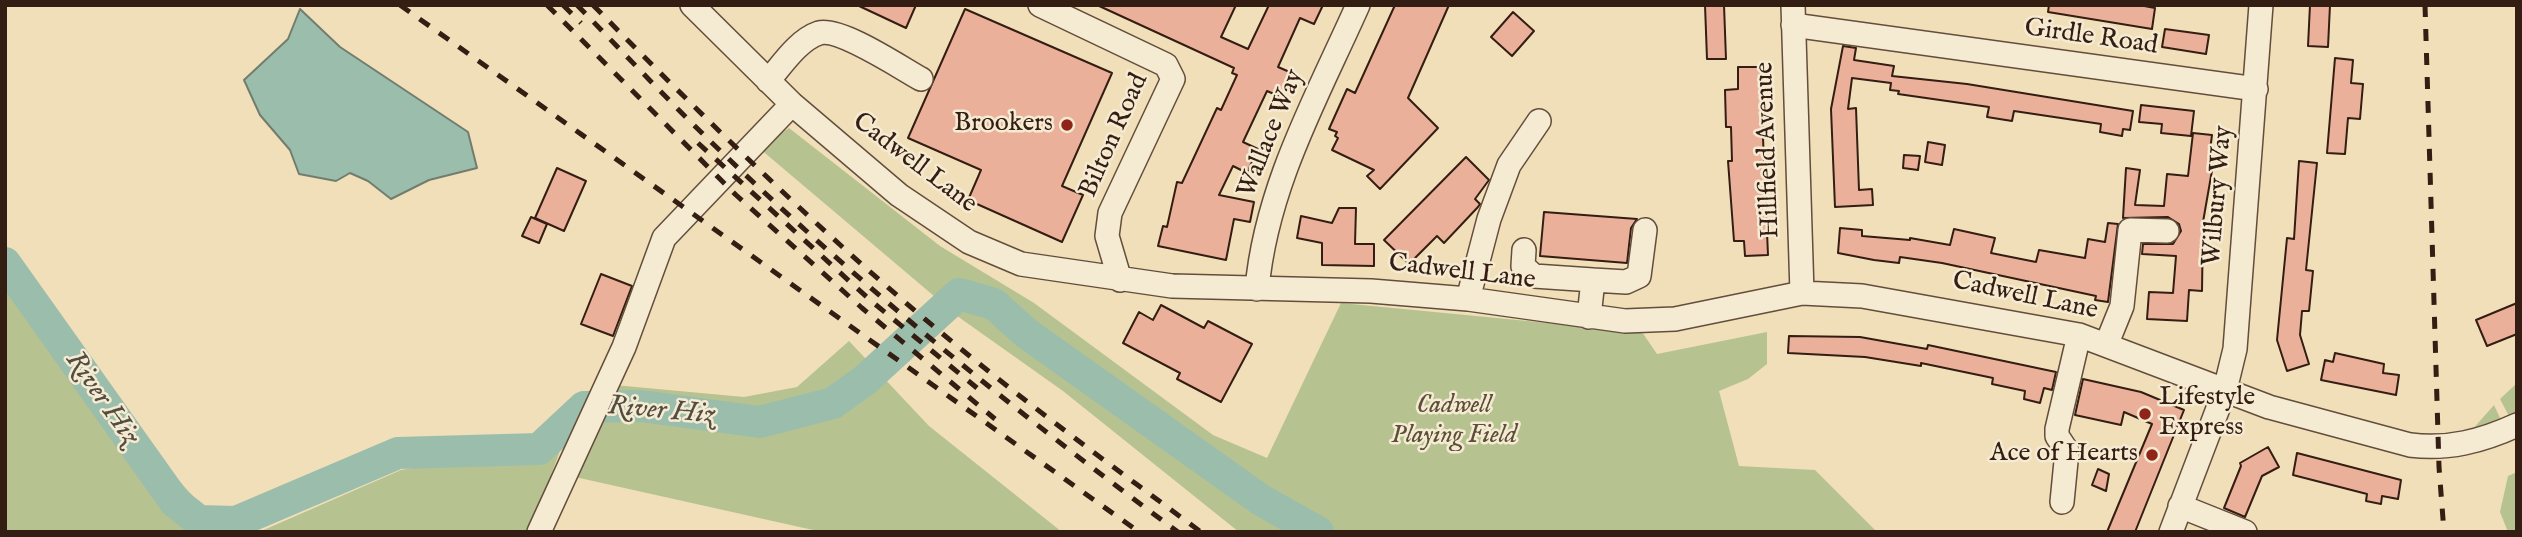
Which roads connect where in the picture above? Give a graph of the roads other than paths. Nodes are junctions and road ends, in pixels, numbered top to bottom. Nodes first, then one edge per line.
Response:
1 (1358, 5) edge
2 (2261, 5) edge
3 (1044, 6) edge
4 (695, 8) edge
5 (1793, 15) edge
6 (921, 79) dead end
7 (768, 81) junction
8 (2256, 89) junction
9 (792, 104) junction
10 (1539, 121) dead end
11 (1645, 230) dead end
12 (2167, 230) dead end
13 (1524, 250) dead end
14 (1593, 279) junction
15 (1120, 280) junction
16 (1256, 289) junction
17 (1802, 293) junction
18 (1468, 299) junction
19 (1589, 317) junction
20 (2079, 335) junction
21 (2107, 343) junction
22 (2225, 390) junction
23 (2517, 425) edge
24 (2062, 502) dead end
25 (2180, 506) junction
26 (540, 532) edge
27 (2171, 532) edge
28 (2245, 532) edge

1 - 16 street, Wallace Way
2 - 8 street, Wilbury Way
3 - 15 street, Bilton Road
4 - 7 street, Cadwell Lane
5 - 8 street, Girdle Road
5 - 17 street, Hillfield Avenue
6 - 7 street
7 - 9 street, Cadwell Lane
8 - 22 street, Wilbury Way
9 - 15 street, Cadwell Lane
9 - 26 street
10 - 18 street
11 - 14 street
12 - 21 street
13 - 14 street
14 - 19 street
15 - 16 street, Cadwell Lane
16 - 18 street, Cadwell Lane
17 - 19 street, Cadwell Lane
17 - 20 street, Cadwell Lane
18 - 19 street, Cadwell Lane
20 - 21 street, Cadwell Lane
20 - 24 street
21 - 22 street, Cadwell Lane
22 - 23 street, Cadwell Lane
22 - 25 street, Wilbury Way
25 - 27 street, Wilbury Way
25 - 28 street

